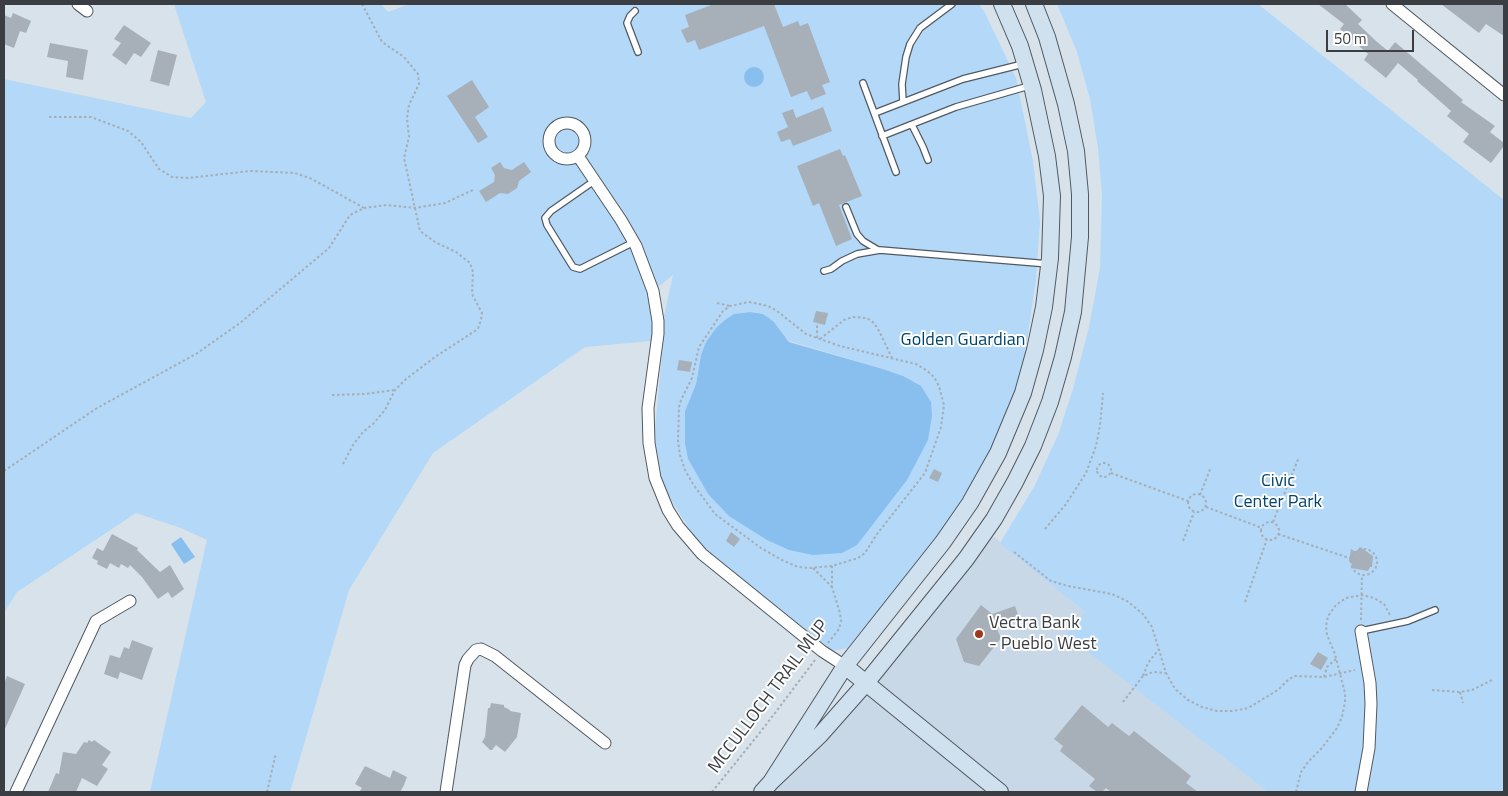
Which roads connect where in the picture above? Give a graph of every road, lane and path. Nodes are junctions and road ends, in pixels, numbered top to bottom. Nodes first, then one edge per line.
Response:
1 (362, 4) edge
2 (952, 4) edge
3 (1002, 4) edge
4 (1034, 4) edge
5 (1392, 4) edge
6 (636, 11) dead end
7 (638, 52) dead end
8 (1025, 63) junction
9 (863, 83) dead end
10 (1032, 85) junction
11 (1504, 95) edge
12 (903, 102) junction
13 (875, 113) junction
14 (49, 117) dead end
15 (912, 125) junction
16 (882, 136) junction
17 (578, 156) dead end
18 (928, 160) dead end
19 (896, 172) dead end
20 (594, 180) junction
21 (473, 190) dead end
22 (846, 207) dead end
23 (364, 208) junction
24 (415, 208) junction
25 (634, 242) junction
26 (880, 250) junction
27 (1050, 264) junction
28 (824, 271) dead end
29 (717, 303) dead end
30 (730, 306) junction
31 (817, 323) dead end
32 (817, 338) junction
33 (820, 340) junction
34 (892, 358) junction
35 (394, 390) junction
36 (1103, 393) dead end
37 (332, 395) dead end
38 (1299, 457) dead end
39 (343, 464) dead end
40 (1211, 467) dead end
41 (4, 471) edge
42 (1110, 473) junction
43 (1200, 495) junction
44 (1188, 501) junction
45 (1206, 507) junction
46 (1194, 512) junction
47 (1273, 522) junction
48 (1262, 528) junction
49 (1045, 529) dead end
50 (1278, 534) junction
51 (1267, 539) junction
52 (1183, 541) dead end
53 (1014, 552) dead end
54 (1352, 559) junction
55 (832, 566) junction
56 (813, 568) junction
57 (1362, 575) junction
58 (832, 587) junction
59 (1362, 595) junction
60 (130, 601) dead end
61 (1245, 602) dead end
62 (1435, 610) dead end
63 (1394, 625) junction
64 (1361, 631) junction
65 (1159, 649) junction
66 (822, 651) junction
67 (1336, 658) junction
68 (845, 666) junction
69 (1368, 668) junction
70 (1166, 672) junction
71 (1340, 674) junction
72 (1143, 676) junction
73 (1324, 677) junction
74 (1492, 680) dead end
75 (866, 683) junction
76 (1432, 690) dead end
77 (1460, 692) junction
78 (1122, 702) dead end
79 (1463, 703) dead end
80 (605, 743) dead end
81 (276, 753) dead end
82 (766, 787) edge
83 (16, 792) edge
84 (267, 792) edge
85 (446, 792) edge
86 (712, 792) edge
87 (1000, 792) edge
88 (1296, 792) edge
89 (1361, 792) edge

1 - 24 path
2 - 12 lane
3 - 8 main road
4 - 75 main road
5 - 11 street
6 - 7 lane
8 - 10 main road
8 - 12 lane
9 - 13 lane
10 - 15 lane
10 - 27 main road
12 - 13 lane
13 - 16 lane
14 - 23 path
15 - 16 lane
15 - 18 lane
16 - 19 lane
17 - 20 street
20 - 25 street
20 - 25 lane
21 - 24 path
22 - 26 lane
23 - 24 path
23 - 41 path
24 - 35 path
25 - 66 street
26 - 27 lane
26 - 28 lane
27 - 68 main road
29 - 30 path
30 - 32 path
30 - 56 path
31 - 32 path
32 - 33 path
33 - 34 path
33 - 34 path
34 - 55 path
35 - 37 path
35 - 39 path
36 - 49 path
38 - 47 path
40 - 43 path
42 - 42 path
42 - 44 path
43 - 44 path
43 - 45 path
44 - 46 path
45 - 46 path
45 - 48 path
46 - 52 path
47 - 48 path
47 - 50 path
48 - 51 path
50 - 51 path
50 - 54 path
51 - 61 path
53 - 65 path
54 - 57 path
54 - 57 path
55 - 56 path
55 - 58 path, MCCULLOCH TRAIL MUP
56 - 58 path, MCCULLOCH TRAIL MUP
57 - 59 path
58 - 66 path, MCCULLOCH TRAIL MUP
59 - 63 path
59 - 64 path
59 - 67 path
60 - 83 street
62 - 63 lane
63 - 64 lane
64 - 69 street
65 - 70 path
65 - 72 path
66 - 68 street
66 - 86 path, MCCULLOCH TRAIL MUP
67 - 71 path
67 - 73 path
68 - 75 main road
68 - 82 main road
69 - 71 path
69 - 89 street
70 - 72 path
70 - 73 path
71 - 73 path
71 - 88 path
72 - 78 path
74 - 77 path
75 - 82 main road
75 - 87 main road
76 - 77 path
77 - 79 path
80 - 85 street
81 - 84 path

